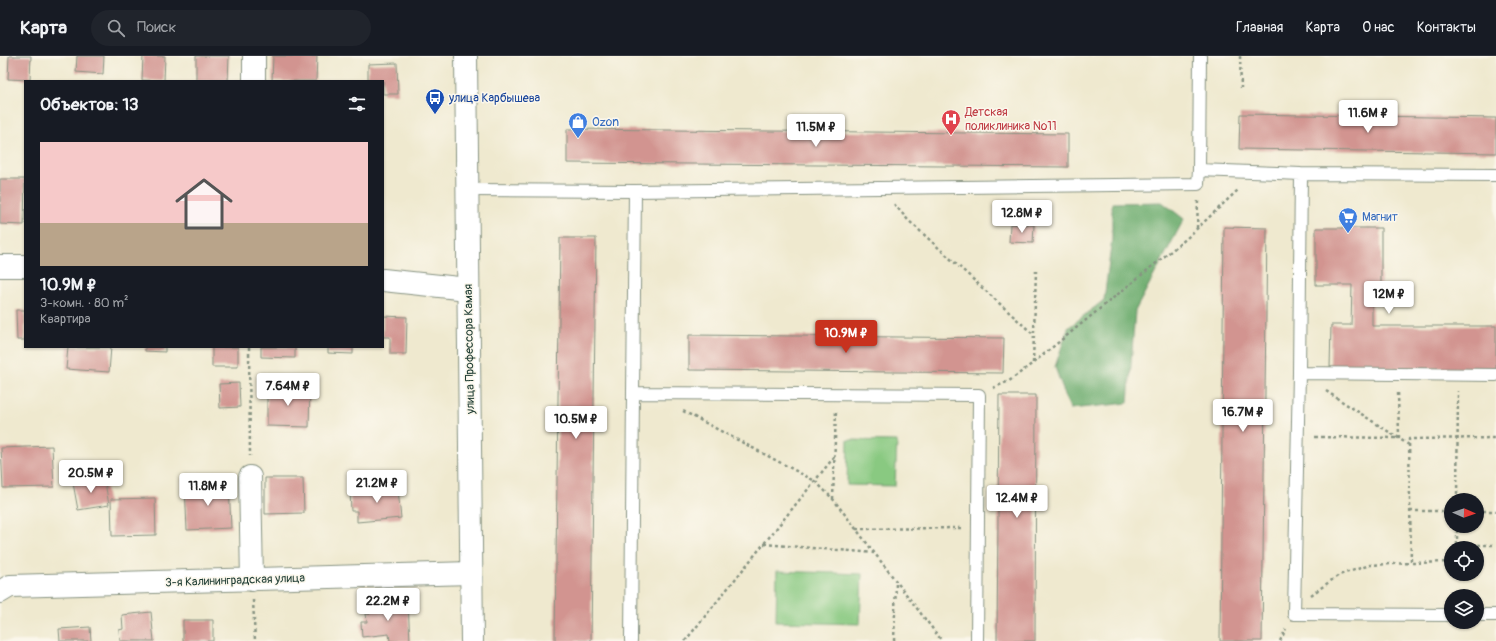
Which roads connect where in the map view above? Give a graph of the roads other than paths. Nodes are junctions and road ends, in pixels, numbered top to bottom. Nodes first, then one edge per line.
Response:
1 (254, 56) edge
2 (466, 56) edge
3 (1200, 56) edge
4 (254, 80) edge
5 (1199, 170) junction
6 (1301, 174) junction
7 (1496, 175) edge
8 (467, 190) junction
9 (635, 191) junction
10 (0, 266) edge
11 (24, 266) edge
12 (384, 280) edge
13 (468, 289) junction
14 (1299, 373) junction
15 (1496, 375) edge
16 (633, 392) junction
17 (250, 477) road end
18 (471, 573) junction
19 (252, 580) junction
20 (0, 592) edge
21 (1444, 615) edge
22 (1484, 615) edge
23 (1496, 615) edge
24 (472, 641) edge
25 (631, 641) edge
26 (977, 641) edge

1 - 4 street
2 - 8 street, улица Профессора Камая
3 - 5 lane
5 - 6 lane
5 - 9 lane
6 - 7 lane
6 - 14 lane
8 - 9 lane
8 - 13 street, улица Профессора Камая
9 - 16 lane
10 - 11 street
12 - 13 street
13 - 18 street, улица Профессора Камая
14 - 15 lane
14 - 21 lane
16 - 25 lane
16 - 26 lane
17 - 19 street
18 - 19 street, 3-я Калининградская улица
18 - 24 street, улица Профессора Камая
19 - 20 street, 3-я Калининградская улица
22 - 23 lane

